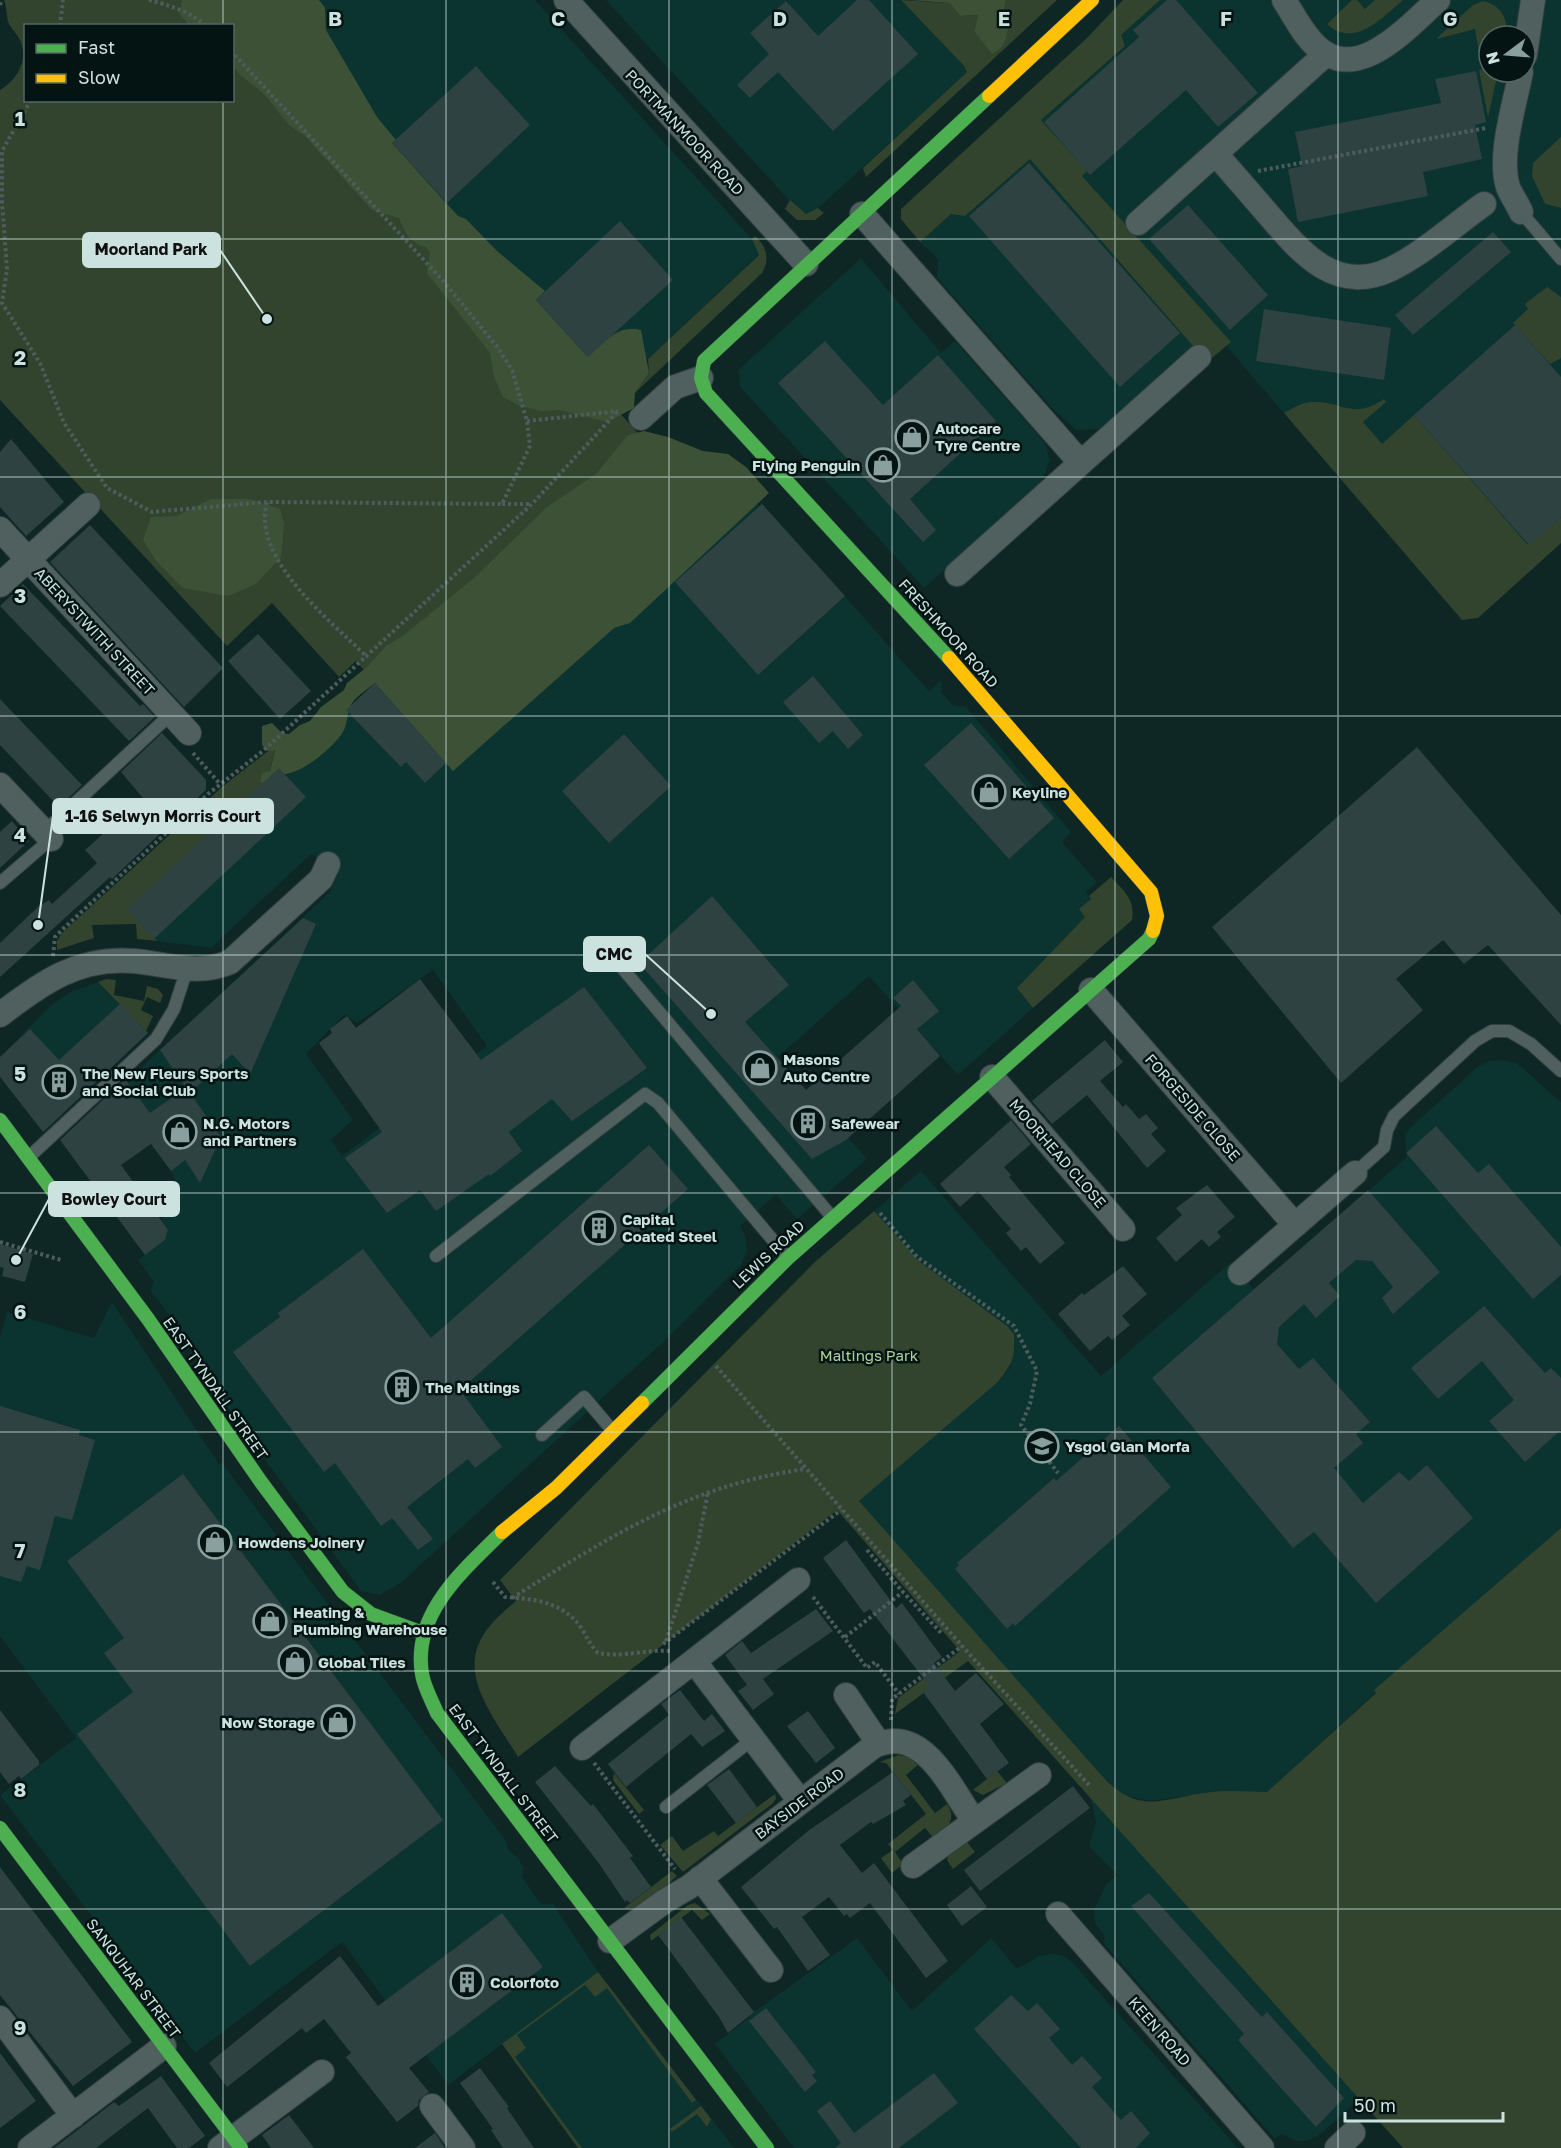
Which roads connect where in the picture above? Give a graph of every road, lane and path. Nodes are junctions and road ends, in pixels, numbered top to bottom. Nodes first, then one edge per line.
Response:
1 (1, 0) edge
2 (63, 0) edge
3 (149, 0) edge
4 (566, 0) edge
5 (1092, 0) edge
6 (1284, 0) edge
7 (1438, 0) edge
8 (1533, 0) edge
9 (0, 4) edge
10 (60, 24) edge
11 (204, 24) edge
12 (1530, 24) edge
13 (234, 54) edge
14 (1326, 54) junction
15 (1519, 84) edge
16 (30, 102) edge
17 (1510, 128) junction
18 (1216, 154) junction
19 (1238, 180) junction
20 (1484, 204) dead end
21 (1521, 212) joint
22 (862, 214) junction
23 (1138, 223) dead end
24 (1561, 259) edge
25 (806, 264) junction
26 (1, 303) edge
27 (1199, 357) dead end
28 (701, 378) junction
29 (641, 418) dead end
30 (527, 421) junction
31 (1080, 462) junction
32 (267, 502) junction
33 (502, 504) junction
34 (532, 504) junction
35 (88, 505) dead end
36 (0, 529) edge
37 (28, 559) junction
38 (957, 574) dead end
39 (0, 585) edge
40 (367, 657) junction
41 (171, 714) junction
42 (189, 733) joint
43 (220, 784) junction
44 (0, 785) edge
45 (47, 836) junction
46 (328, 864) dead end
47 (0, 883) edge
48 (1158, 921) joint
49 (618, 963) dead end
50 (187, 969) junction
51 (61, 973) junction
52 (1091, 990) junction
53 (0, 1015) edge
54 (1561, 1071) edge
55 (992, 1077) junction
56 (0, 1120) edge
57 (27, 1158) junction
58 (1355, 1173) joint
59 (861, 1192) junction
60 (833, 1218) junction
61 (1295, 1225) junction
62 (1123, 1229) dead end
63 (0, 1242) edge
64 (436, 1256) dead end
65 (788, 1258) junction
66 (61, 1260) dead end
67 (1240, 1273) dead end
68 (697, 1346) junction
69 (613, 1431) junction
70 (542, 1435) dead end
71 (806, 1469) junction
72 (1058, 1473) dead end
73 (708, 1492) junction
74 (842, 1510) junction
75 (867, 1550) dead end
76 (798, 1580) joint
77 (493, 1582) dead end
78 (903, 1592) junction
79 (512, 1598) junction
80 (423, 1633) junction
81 (942, 1634) dead end
82 (845, 1637) junction
83 (661, 1646) junction
84 (962, 1646) junction
85 (684, 1656) junction
86 (899, 1694) junction
87 (846, 1695) dead end
88 (753, 1739) junction
89 (885, 1741) junction
90 (582, 1748) joint
91 (1039, 1775) dead end
92 (1089, 1785) dead end
93 (800, 1801) junction
94 (666, 1807) dead end
95 (974, 1821) junction
96 (0, 1828) edge
97 (913, 1866) dead end
98 (694, 1882) junction
99 (1058, 1914) dead end
100 (610, 1941) junction
101 (771, 1970) dead end
102 (0, 2018) edge
103 (164, 2046) junction
104 (322, 2072) dead end
105 (432, 2106) dead end
106 (73, 2116) junction
107 (231, 2145) edge
108 (30, 2148) edge
109 (463, 2148) edge
110 (767, 2148) edge
111 (1262, 2148) edge

1 - 9 path
2 - 10 path
3 - 11 path
4 - 25 street, PORTMANMOOR ROAD
5 - 22 street
6 - 14 street
7 - 14 street
8 - 12 street
13 - 30 path
14 - 18 street
15 - 17 street
16 - 26 path
17 - 19 path
17 - 21 street
18 - 19 street
18 - 23 street
19 - 20 street
21 - 24 lane
22 - 25 street
22 - 31 street
25 - 28 street
26 - 32 path
27 - 31 street
28 - 29 street
28 - 48 street, FRESHMOOR ROAD
30 - 33 path
30 - 34 path
31 - 38 street
32 - 33 path
32 - 40 path
33 - 34 path
34 - 40 path
35 - 37 street
36 - 37 street, ABERYSTWITH STREET
37 - 39 street
37 - 41 street, ABERYSTWITH STREET
40 - 43 path
41 - 42 street, ABERYSTWITH STREET
41 - 45 lane
42 - 43 path
43 - 51 path
44 - 45 street
45 - 47 lane
46 - 50 street
48 - 52 street, LEWIS ROAD
49 - 60 lane
50 - 51 street
50 - 57 lane
51 - 53 street
52 - 55 street, LEWIS ROAD
52 - 61 street, FORGESIDE CLOSE
54 - 58 lane
55 - 59 street, LEWIS ROAD
55 - 62 street, MOORHEAD CLOSE
56 - 57 street, EAST TYNDALL STREET
57 - 80 street, EAST TYNDALL STREET
58 - 61 street
59 - 60 street, LEWIS ROAD
59 - 72 path
60 - 65 street, LEWIS ROAD
61 - 67 street
63 - 66 path
64 - 65 lane
65 - 68 street, LEWIS ROAD
68 - 69 street, LEWIS ROAD
68 - 71 path
69 - 70 lane
69 - 80 street, LEWIS ROAD
71 - 73 path
71 - 74 path
73 - 79 path
73 - 83 path
74 - 83 path
74 - 84 path
75 - 78 path
76 - 82 path
76 - 85 street
77 - 79 path
78 - 81 path
78 - 82 path
79 - 83 path
80 - 100 street, EAST TYNDALL STREET
82 - 86 path
83 - 85 path
84 - 86 path
84 - 92 path
85 - 88 street
85 - 90 street
86 - 89 path
87 - 89 street
88 - 93 street
88 - 94 lane
89 - 93 street, BAYSIDE ROAD
89 - 95 street
90 - 98 path
91 - 95 street
93 - 98 street, BAYSIDE ROAD
95 - 97 street
96 - 103 street, SANQUHAR STREET
98 - 100 street, BAYSIDE ROAD
98 - 101 street
99 - 111 street, KEEN ROAD
100 - 110 street, EAST TYNDALL STREET
102 - 106 street
103 - 106 street
103 - 107 street, SANQUHAR STREET
104 - 107 street
105 - 109 street
106 - 108 street

